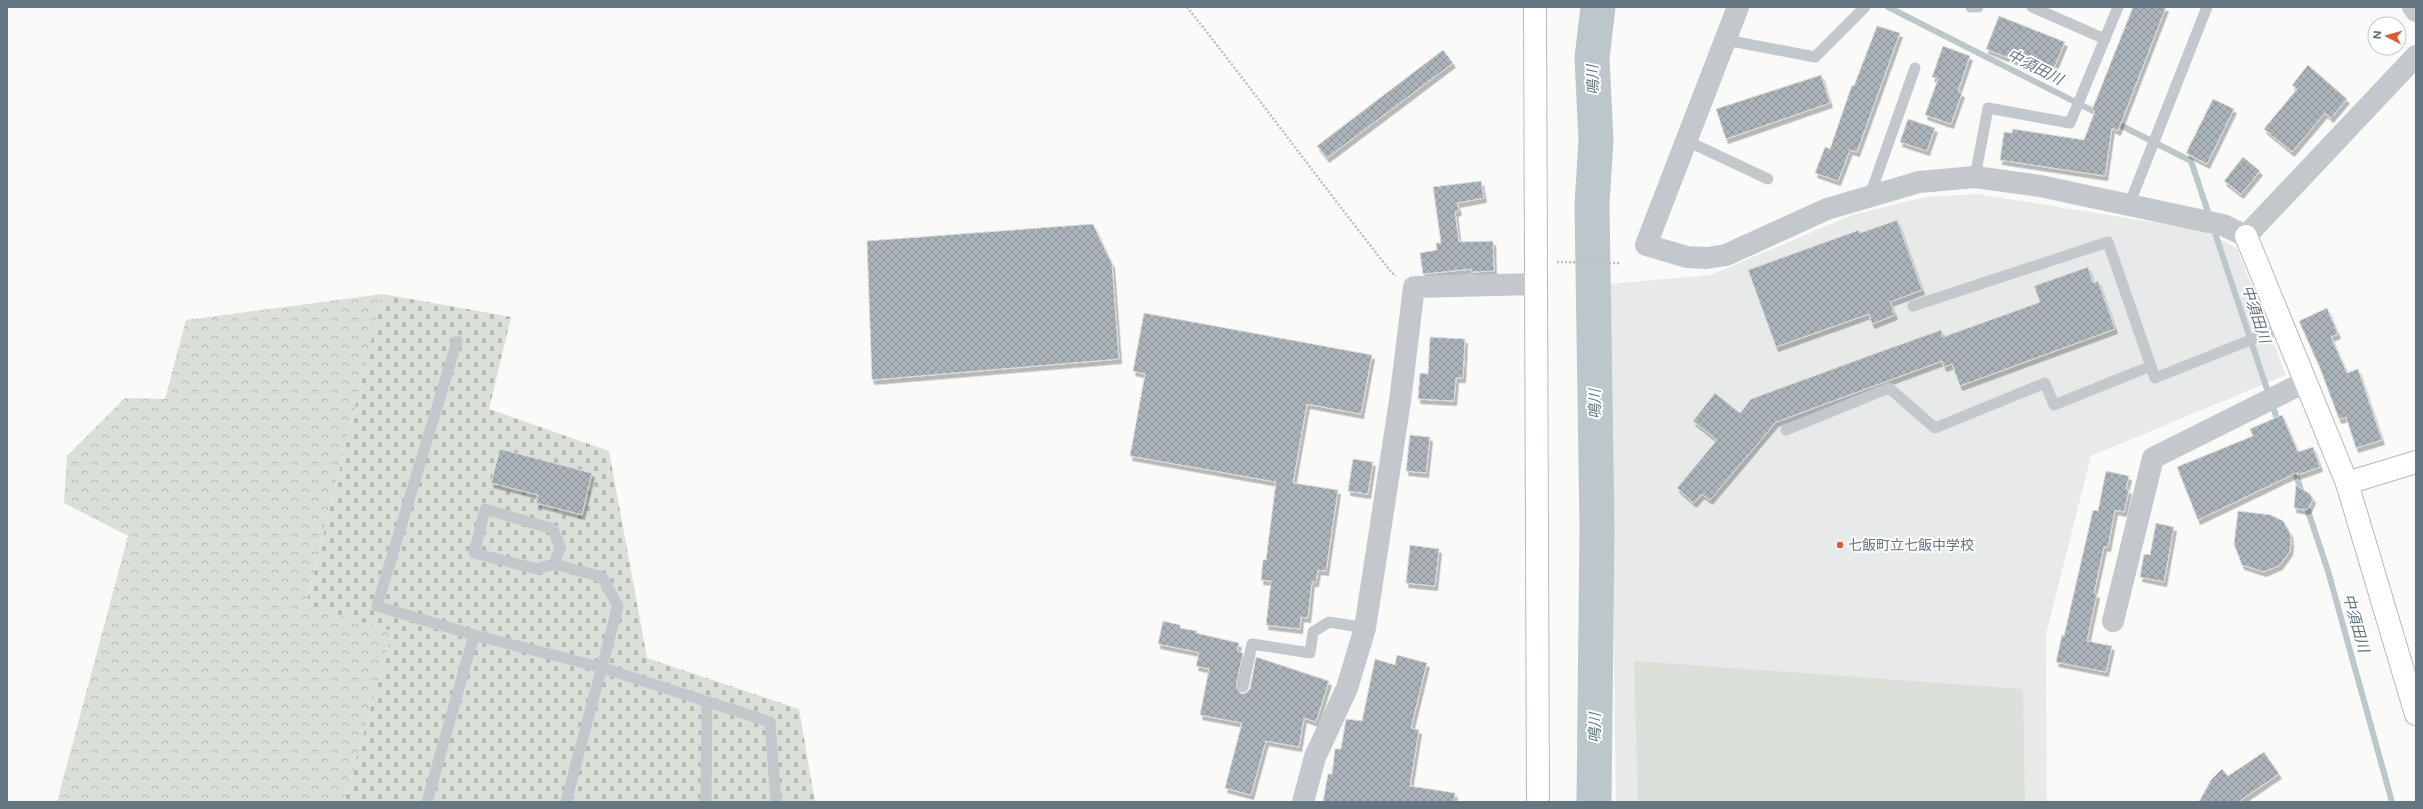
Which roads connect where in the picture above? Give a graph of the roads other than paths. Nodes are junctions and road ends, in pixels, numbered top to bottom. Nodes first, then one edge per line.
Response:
1 (1536, 7) edge
2 (1738, 7) edge
3 (1865, 7) edge
4 (1971, 7) edge
5 (1978, 7) edge
6 (2032, 7) edge
7 (2118, 7) edge
8 (2207, 7) edge
9 (2412, 7) edge
10 (2416, 11) edge
11 (2105, 39) junction
12 (1726, 40) junction
13 (2416, 56) edge
14 (1915, 68) dead end
15 (1686, 141) junction
16 (1976, 177) junction
17 (1768, 179) dead end
18 (1870, 195) junction
19 (2128, 204) junction
20 (2246, 236) junction
21 (1536, 284) junction
22 (1913, 306) dead end
23 (2283, 327) junction
24 (457, 341) dead end
25 (2151, 366) junction
26 (2305, 382) junction
27 (1786, 430) dead end
28 (2416, 462) edge
29 (2347, 483) junction
30 (554, 564) junction
31 (2113, 621) dead end
32 (1365, 628) junction
33 (474, 635) junction
34 (600, 667) junction
35 (1243, 687) dead end
36 (707, 702) junction
37 (2416, 714) edge
38 (427, 802) edge
39 (566, 802) edge
40 (706, 802) edge
41 (776, 802) edge
42 (1303, 802) edge
43 (1538, 802) edge

1 - 21 street
2 - 12 street
3 - 12 lane
4 - 5 lane
6 - 11 lane
7 - 11 lane
8 - 19 lane
9 - 10 street
11 - 16 lane
12 - 15 street
13 - 20 street
14 - 18 lane
15 - 17 lane
15 - 18 street
16 - 18 street
16 - 19 street
19 - 20 street
20 - 23 street
21 - 32 street
21 - 43 street
22 - 25 lane
23 - 25 lane
23 - 26 street
24 - 33 lane
25 - 27 lane
26 - 29 street
26 - 31 street
28 - 29 street
29 - 37 street
30 - 30 lane
30 - 34 lane
32 - 35 lane
32 - 42 street
33 - 34 lane
33 - 38 lane
34 - 36 lane
34 - 39 lane
36 - 40 lane
36 - 41 lane

